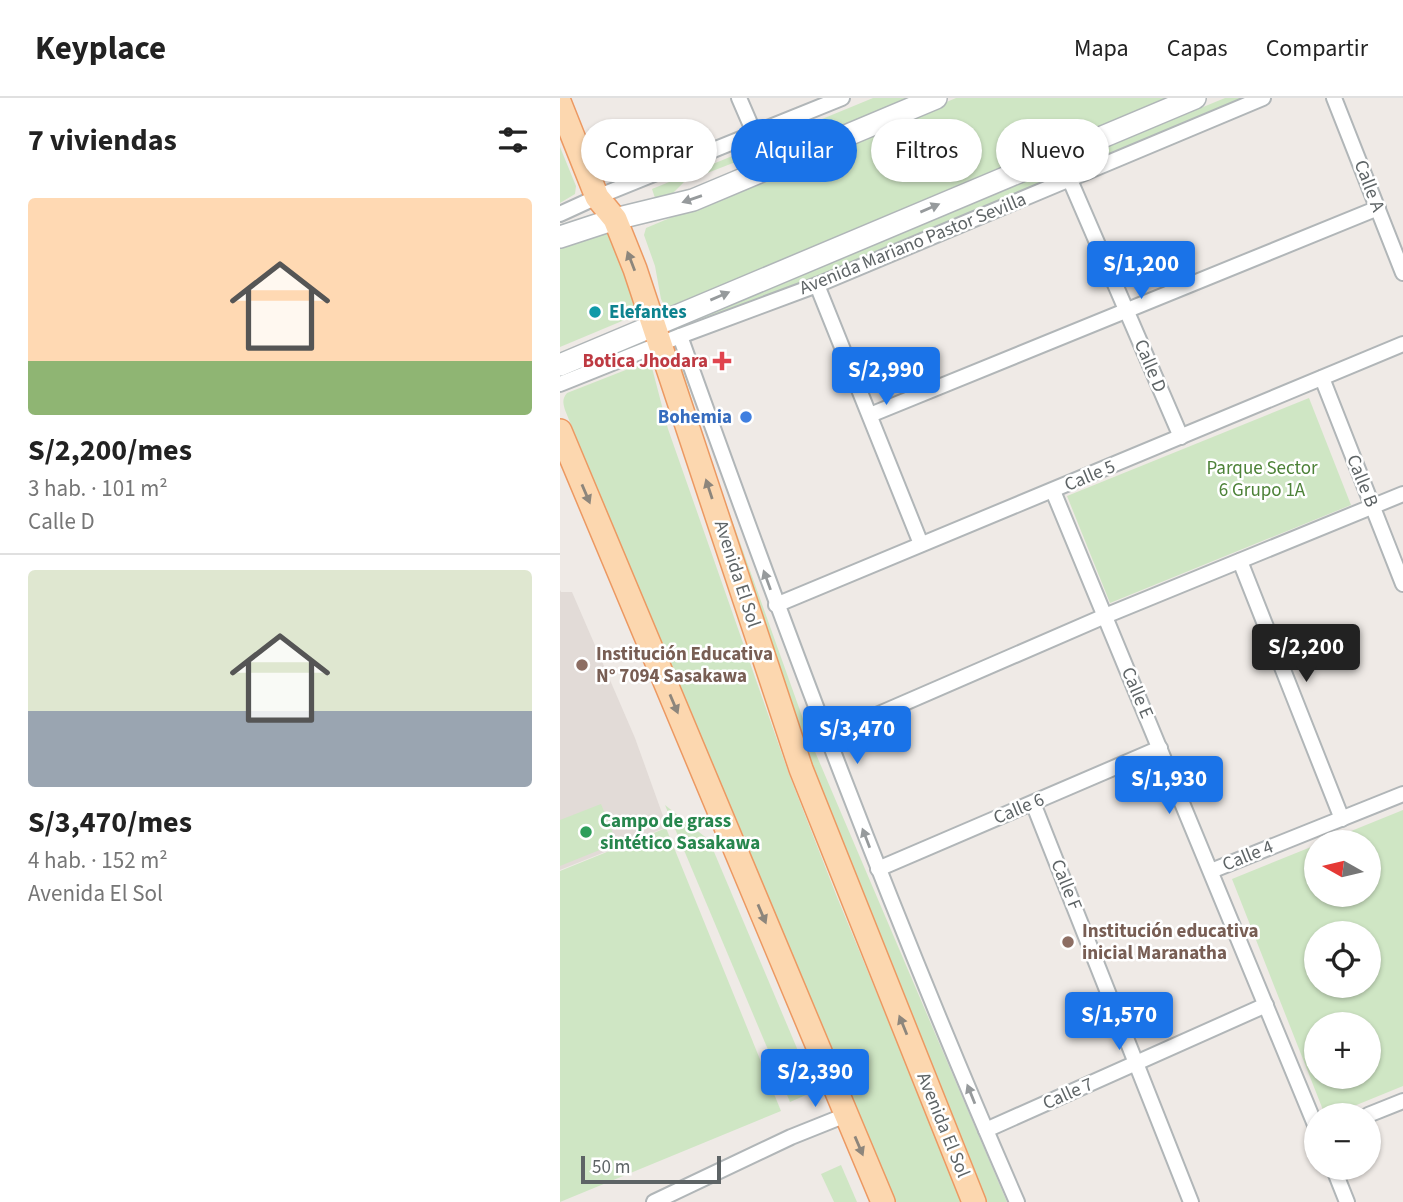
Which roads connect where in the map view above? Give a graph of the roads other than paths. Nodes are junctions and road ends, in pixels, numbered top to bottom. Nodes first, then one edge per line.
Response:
1 (739, 98) edge
2 (842, 98) edge
3 (936, 98) edge
4 (1195, 98) edge
5 (1263, 98) edge
6 (1334, 98) edge
7 (560, 104) edge
8 (748, 119) edge
9 (793, 119) edge
10 (731, 144) edge
11 (1109, 163) edge
12 (1065, 182) edge
13 (1071, 182) edge
14 (597, 197) junction
15 (1378, 208) junction
16 (560, 214) edge
17 (614, 219) junction
18 (560, 237) edge
19 (1403, 273) edge
20 (817, 285) junction
21 (1126, 311) junction
22 (665, 335) junction
23 (1403, 344) edge
24 (560, 365) edge
25 (1322, 378) junction
26 (560, 384) edge
27 (870, 415) junction
28 (560, 431) edge
29 (1181, 437) junction
30 (1054, 491) junction
31 (1403, 494) edge
32 (1372, 506) junction
33 (921, 544) junction
34 (1240, 561) junction
35 (1403, 584) edge
36 (776, 605) junction
37 (1105, 616) junction
38 (827, 737) junction
39 (1160, 748) junction
40 (1403, 794) edge
41 (1033, 803) junction
42 (1342, 819) junction
43 (878, 869) junction
44 (1211, 871) junction
45 (1266, 1004) junction
46 (1136, 1063) junction
47 (1403, 1101) edge
48 (1306, 1103) edge
49 (1381, 1110) edge
50 (846, 1115) junction
51 (986, 1130) junction
52 (1338, 1180) edge
53 (654, 1202) edge
54 (883, 1202) edge
55 (974, 1202) edge
56 (1017, 1202) edge
57 (1191, 1202) edge
58 (1347, 1202) edge

1 - 8 street
2 - 9 street
3 -> 17 main road
22 -> 4 main road, Avenida Mariano Pastor Sevilla
5 - 11 street, Avenida Mariano Pastor Sevilla
6 - 15 street, Calle A
7 - 14 main road, Avenida El Sol
10 - 14 street
12 - 20 street, Avenida Mariano Pastor Sevilla
13 - 21 street, Calle D
14 - 16 street
14 - 17 main road, Avenida El Sol
15 - 19 street, Calle A
15 - 21 street
17 - 18 main road
22 -> 17 main road, Avenida El Sol
20 - 22 street, Avenida Mariano Pastor Sevilla
20 - 27 street
21 - 27 street
21 - 29 street, Calle D
22 - 24 main road, Avenida Mariano Pastor Sevilla
22 - 26 street, Avenida Mariano Pastor Sevilla
36 -> 22 street, Avenida El Sol
55 -> 22 main road, Avenida El Sol
23 - 25 street, Calle 5
25 - 29 street, Calle 5
25 - 32 street, Calle B
27 - 33 street
28 -> 50 main road
29 - 30 street, Calle 5
30 - 33 street, Calle 5
30 - 37 street, Calle E
31 - 32 street
32 - 34 street
32 - 35 street, Calle B
33 - 36 street, Calle 5
34 - 37 street
34 - 42 street
36 - 38 street, Avenida El Sol
37 - 38 street
37 - 39 street, Calle E
43 -> 38 street, Avenida El Sol
39 - 41 street, Calle 6
39 - 44 street, Calle E
40 - 42 street, Calle 4
41 - 43 street, Calle 6
41 - 46 street, Calle F
42 - 44 street, Calle 4
51 -> 43 street, Avenida El Sol
44 - 45 street, Calle E
45 - 46 street, Calle 7
45 - 48 street, Calle E
46 - 51 street, Calle 7
46 - 57 street, Calle F
47 - 49 street
50 - 53 street
50 -> 54 main road
51 - 56 street, Avenida El Sol
52 - 58 street

